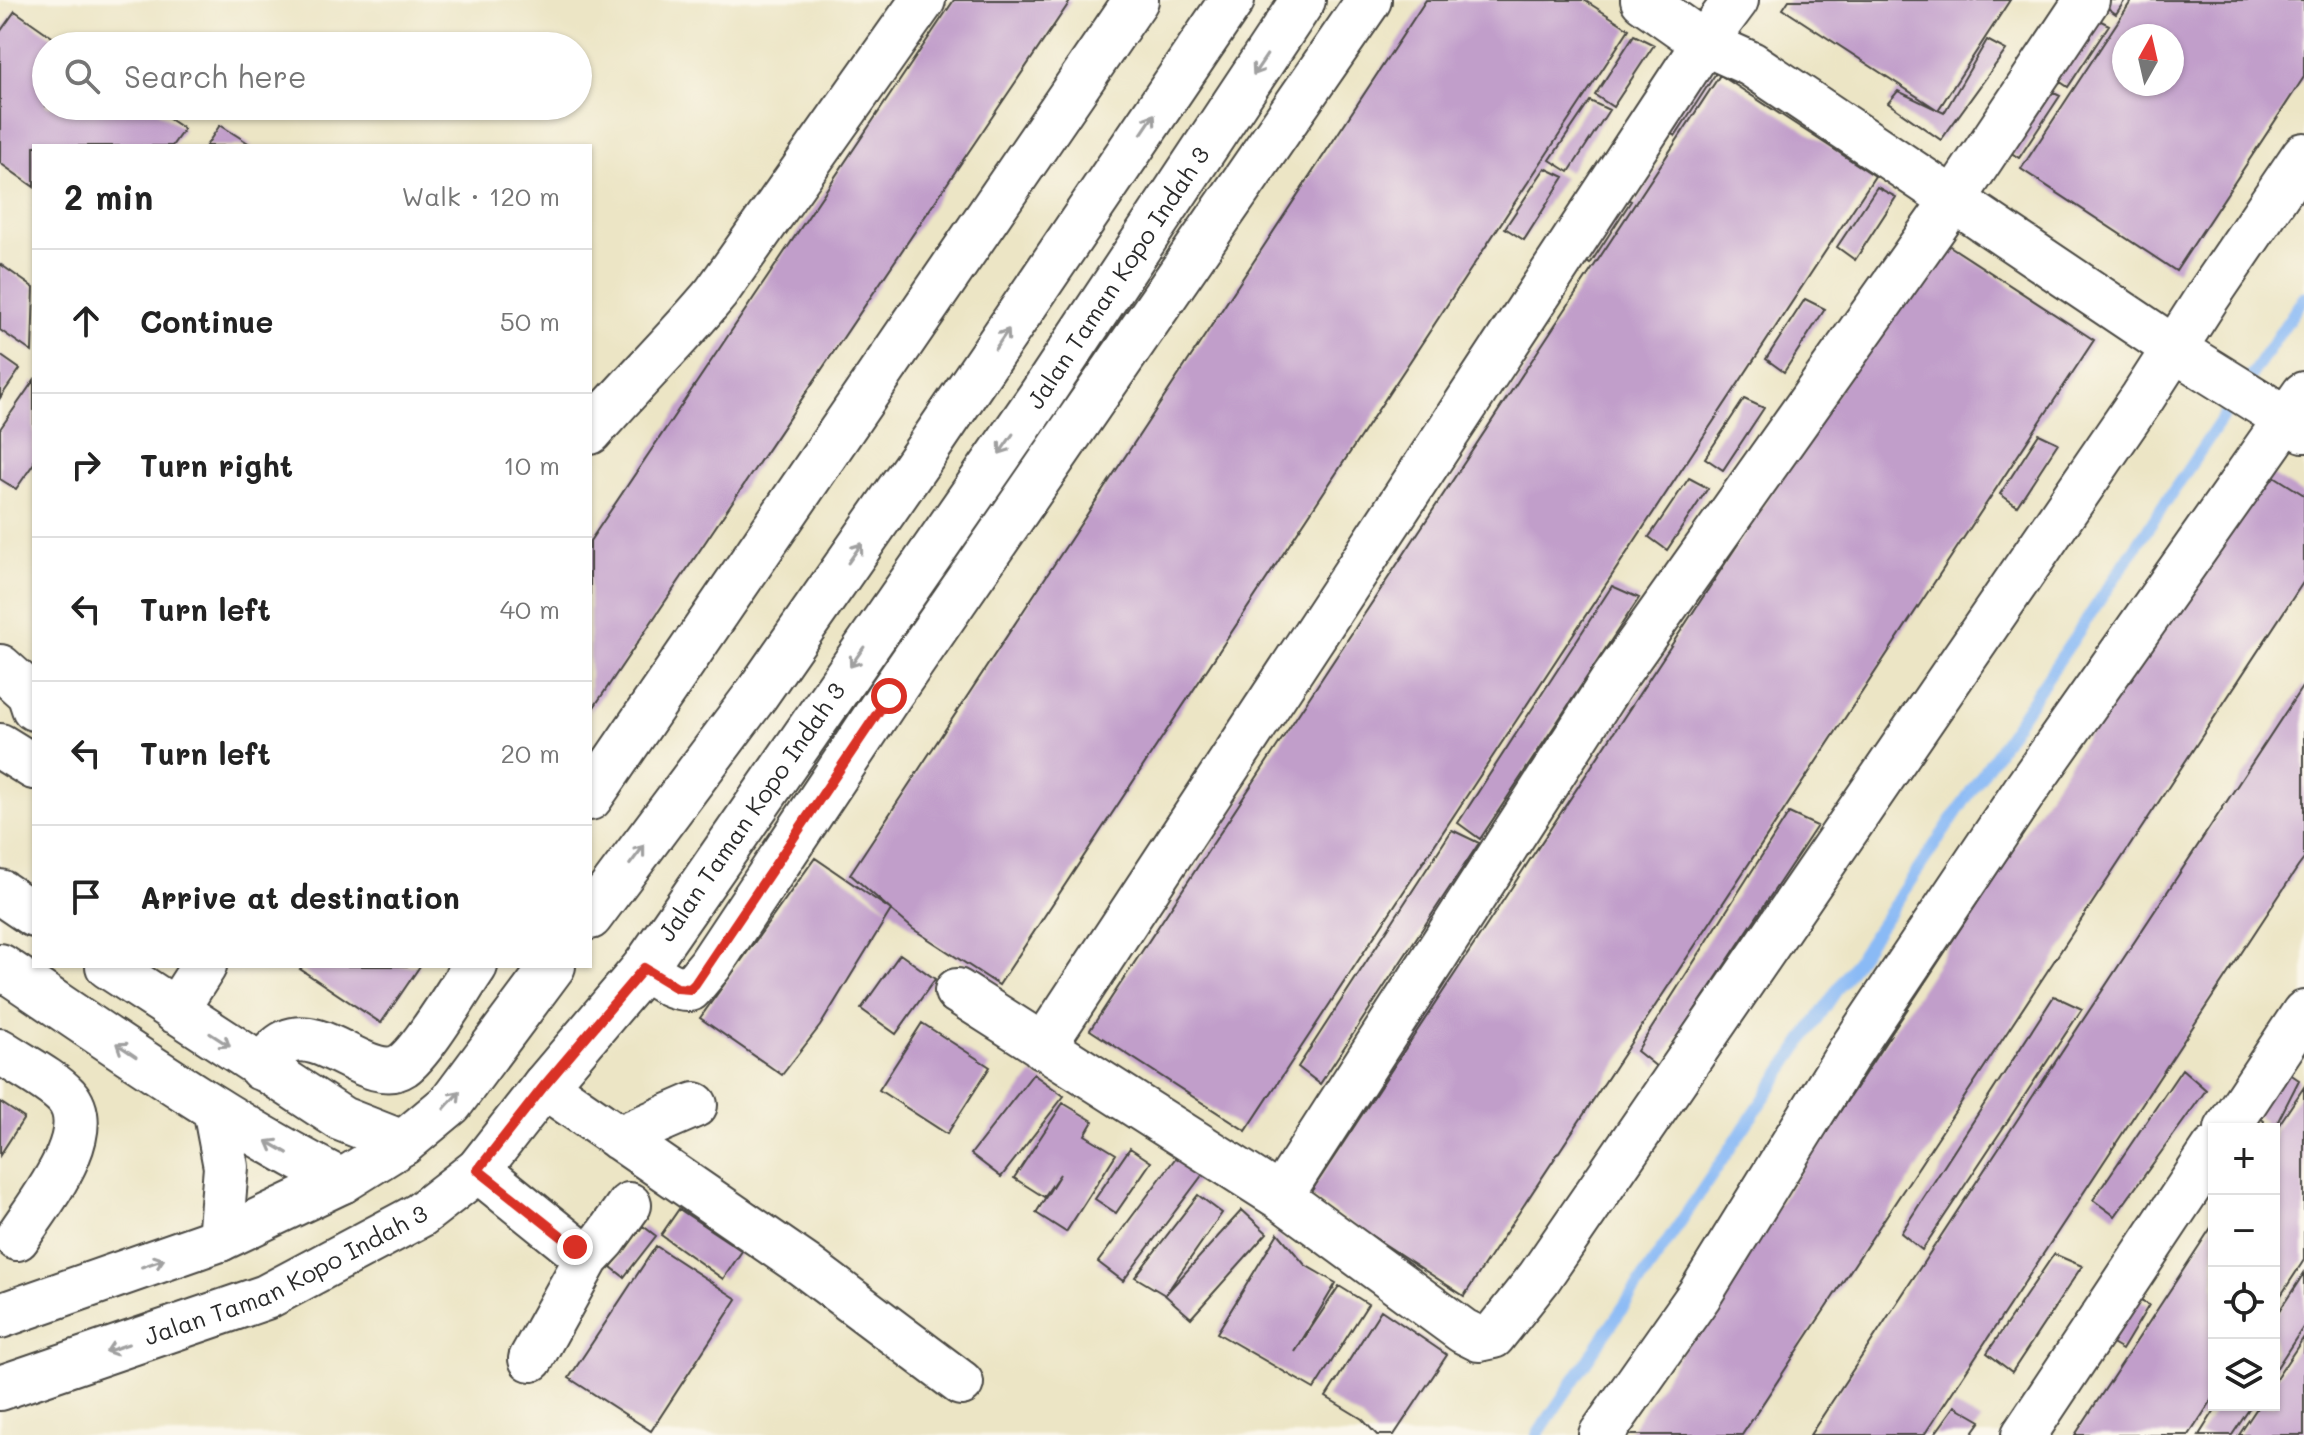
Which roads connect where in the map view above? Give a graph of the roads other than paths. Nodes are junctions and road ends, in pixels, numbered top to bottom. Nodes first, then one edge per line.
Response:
1 (923, 0) edge
2 (1136, 0) edge
3 (1232, 0) edge
4 (1303, 0) edge
5 (1369, 0) edge
6 (1643, 0) edge
7 (2087, 0) edge
8 (1711, 17) edge
9 (2304, 155) edge
10 (1954, 199) junction
11 (2182, 353) junction
12 (1039, 398) junction
13 (2291, 412) edge
14 (1075, 424) junction
15 (592, 430) edge
16 (0, 667) edge
17 (756, 695) junction
18 (32, 702) edge
19 (808, 727) junction
20 (592, 795) edge
21 (0, 892) edge
22 (32, 914) edge
23 (592, 914) edge
24 (0, 966) edge
25 (111, 968) edge
26 (203, 968) edge
27 (474, 968) edge
28 (552, 968) edge
29 (644, 968) junction
30 (957, 991) dead end
31 (175, 1011) junction
32 (2304, 1013) edge
33 (1043, 1047) junction
34 (0, 1051) edge
35 (261, 1068) junction
36 (544, 1086) junction
37 (695, 1105) dead end
38 (215, 1109) junction
39 (2231, 1123) edge
40 (619, 1138) junction
41 (403, 1143) junction
42 (2208, 1158) edge
43 (478, 1170) junction
44 (342, 1181) junction
45 (1280, 1197) junction
46 (629, 1205) dead end
47 (17, 1238) dead end
48 (220, 1239) junction
49 (587, 1258) junction
50 (0, 1316) edge
51 (531, 1359) dead end
52 (961, 1383) dead end
53 (0, 1388) edge
54 (1601, 1435) edge
55 (2024, 1435) edge

1 - 15 street
2 - 20 street
17 -> 3 street
4 -> 12 street, Jalan Taman Kopo Indah 3
5 - 14 street
6 - 8 street
7 - 10 street
8 - 10 street
8 - 33 street
9 - 11 street
10 - 11 street
10 - 45 street
11 - 13 street
11 - 45 street
12 - 14 street
12 -> 19 street, Jalan Taman Kopo Indah 3
13 - 54 street
14 - 29 street
16 - 18 street
17 - 19 street
23 -> 17 street
19 - 29 street, Jalan Taman Kopo Indah 3
21 - 22 street
38 -> 24 street
25 - 31 street
26 - 31 street
27 - 35 street
41 -> 28 street
29 - 36 street, Jalan Taman Kopo Indah 3
30 - 33 street
31 -> 35 street
32 - 39 street
33 - 45 street
34 - 47 street
35 - 41 street
36 - 40 street
36 - 43 street, Jalan Taman Kopo Indah 3
37 - 40 street
44 -> 38 street
38 - 48 street
40 - 52 street
41 - 44 street
42 - 55 street
43 - 49 street
43 -> 53 street, Jalan Taman Kopo Indah 3
44 - 48 street
46 - 49 street
50 -> 48 street
49 - 51 street

